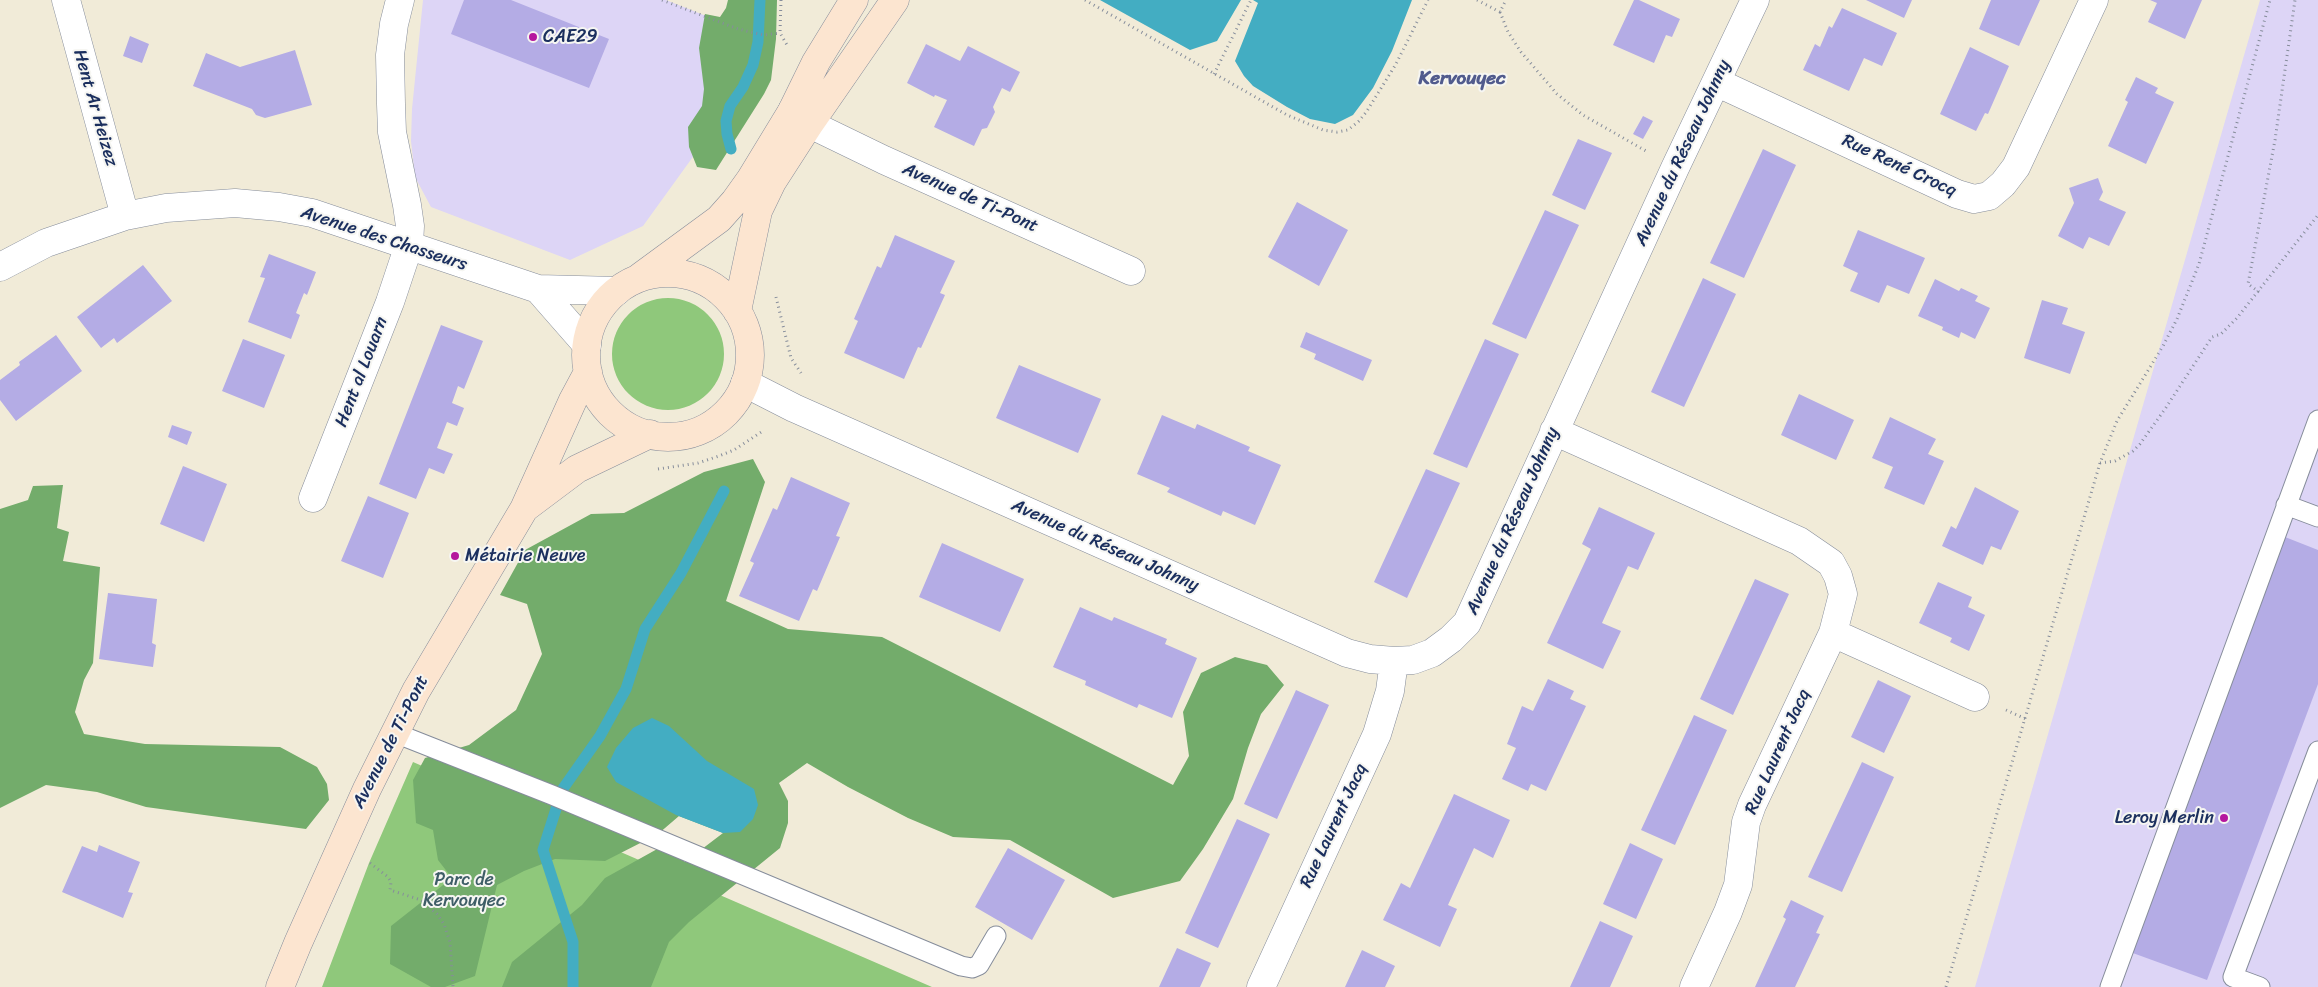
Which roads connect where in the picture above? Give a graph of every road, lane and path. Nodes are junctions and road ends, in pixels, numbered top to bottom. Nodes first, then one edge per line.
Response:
1 (66, 0) edge
2 (400, 0) edge
3 (662, 0) edge
4 (781, 0) edge
5 (854, 0) edge
6 (895, 0) edge
7 (1085, 0) edge
8 (1251, 0) edge
9 (1428, 0) edge
10 (1477, 0) edge
11 (1506, 0) edge
12 (1755, 0) edge
13 (2094, 0) edge
14 (2270, 0) edge
15 (2295, 0) edge
16 (1500, 12) junction
17 (780, 33) junction
18 (788, 47) dead end
19 (1214, 74) junction
20 (1716, 82) junction
21 (801, 117) junction
22 (1675, 168) junction
23 (2318, 215) edge
24 (125, 216) junction
25 (409, 244) junction
26 (0, 268) edge
27 (1131, 271) dead end
28 (627, 285) junction
29 (538, 289) junction
30 (2258, 292) junction
31 (737, 311) junction
32 (587, 346) junction
33 (588, 372) junction
34 (745, 383) junction
35 (2318, 420) edge
36 (1554, 431) junction
37 (650, 434) junction
38 (2100, 463) junction
39 (313, 498) dead end
40 (2286, 505) junction
41 (524, 509) junction
42 (2318, 517) edge
43 (1833, 633) junction
44 (1394, 661) junction
45 (1975, 696) dead end
46 (395, 733) junction
47 (2318, 752) edge
48 (339, 849) junction
49 (996, 936) dead end
50 (280, 987) edge
51 (453, 987) edge
52 (1261, 987) edge
53 (1694, 987) edge
54 (1946, 987) edge
55 (2110, 987) edge
56 (2260, 987) edge

1 - 24 street, Hent Ar Heizez
2 - 25 street, Hent al Louarn
3 - 17 path
4 - 17 path
5 - 21 street
6 - 21 street
7 - 19 path
8 - 19 path
9 - 19 path
10 - 16 path
11 - 16 path
12 - 20 street, Avenue du Réseau Johnny
13 - 20 street, Rue René Crocq
14 - 38 path
15 - 30 path
16 - 22 path
17 - 18 path
20 - 22 street, Avenue du Réseau Johnny
21 - 27 street, Avenue de Ti-Pont
21 - 28 street
21 - 31 street
22 - 36 street, Avenue du Réseau Johnny
23 - 30 path
24 - 25 street, Avenue des Chasseurs
24 - 26 street, Avenue des Chasseurs
25 - 29 street, Avenue des Chasseurs
25 - 39 street, Hent al Louarn
28 - 29 street, Avenue des Chasseurs
28 - 31 street
28 - 32 street
29 - 32 street
30 - 38 path
31 - 34 street
32 - 33 street
33 - 37 street
33 - 41 street, Avenue de Ti-Pont
34 - 37 street
34 - 44 street, Avenue du Réseau Johnny
35 - 40 lane
36 - 43 street, Rue Laurent Jacq
36 - 44 street, Avenue du Réseau Johnny
37 - 41 street, Avenue de Ti-Pont
38 - 54 path
40 - 42 lane
40 - 55 lane
41 - 46 street, Avenue de Ti-Pont
43 - 45 street
43 - 53 street, Rue Laurent Jacq
44 - 52 street, Rue Laurent Jacq
46 - 48 street, Avenue de Ti-Pont
46 - 49 lane
47 - 56 lane
48 - 50 street, Avenue de Ti-Pont
48 - 51 path

